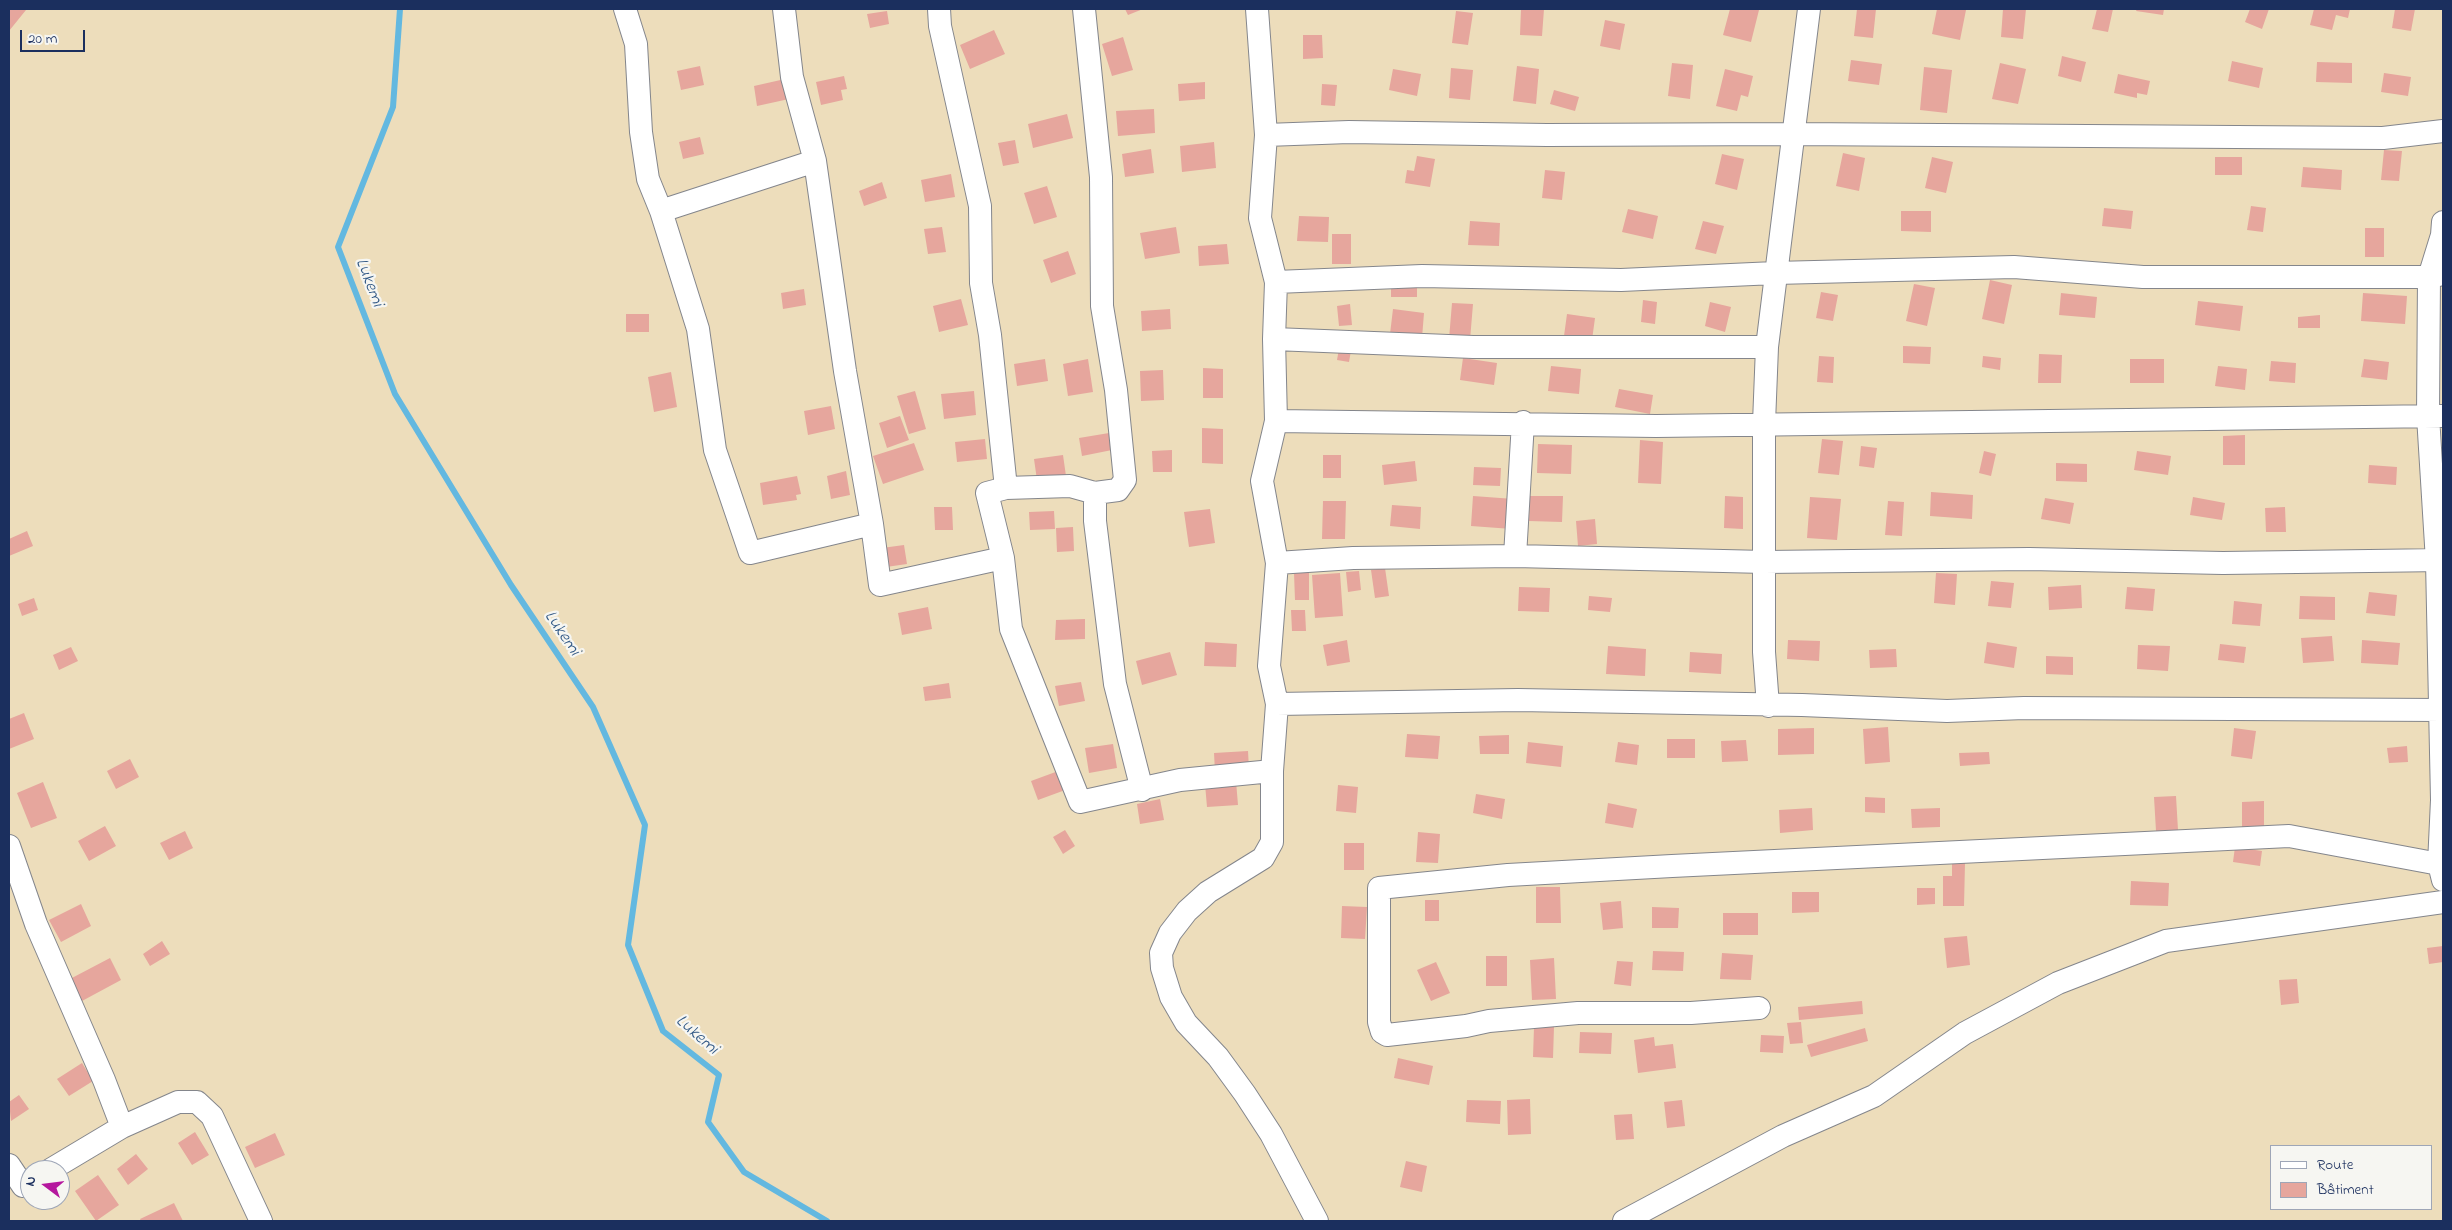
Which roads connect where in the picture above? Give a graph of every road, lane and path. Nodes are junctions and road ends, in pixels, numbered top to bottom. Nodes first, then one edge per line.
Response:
1 (625, 9) edge
2 (784, 9) edge
3 (939, 9) edge
4 (1084, 9) edge
5 (1257, 9) edge
6 (1809, 9) edge
7 (2443, 131) edge
8 (1793, 134) junction
9 (1266, 135) junction
10 (814, 161) junction
11 (662, 211) junction
12 (2443, 222) edge
13 (1775, 272) junction
14 (2436, 276) edge
15 (1276, 282) junction
16 (1274, 340) junction
17 (1767, 347) junction
18 (2436, 416) edge
19 (1276, 421) junction
20 (1523, 422) junction
21 (1764, 423) junction
22 (1006, 488) junction
23 (1095, 493) junction
24 (872, 524) junction
25 (1515, 556) junction
26 (1003, 558) junction
27 (2440, 560) edge
28 (1764, 562) junction
29 (1277, 563) junction
30 (1277, 704) junction
31 (1768, 706) junction
32 (2442, 710) edge
33 (1272, 771) junction
34 (1142, 790) junction
35 (9, 846) edge
36 (2441, 872) edge
37 (2443, 902) edge
38 (1759, 1008) dead end
39 (122, 1126) junction
40 (66, 1160) edge
41 (9, 1165) edge
42 (20, 1188) edge
43 (261, 1221) edge
44 (1317, 1221) edge
45 (1624, 1221) edge

1 - 11 street
2 - 10 street
3 - 22 street
4 - 23 street
5 - 9 street
6 - 8 street
7 - 8 street
8 - 9 street
8 - 13 street
9 - 15 street
10 - 11 street
10 - 24 street
11 - 24 street
12 - 14 street
13 - 14 street
13 - 15 street
13 - 17 street
14 - 18 street
15 - 16 street
16 - 17 street
16 - 19 street
17 - 21 street
18 - 21 street
18 - 27 street
19 - 20 street
19 - 29 street
20 - 21 street
20 - 25 street
21 - 28 street
22 - 23 street
22 - 26 street
23 - 34 street
24 - 26 street
25 - 28 street
25 - 29 street
26 - 34 street
27 - 28 street
27 - 32 street
28 - 31 street
29 - 30 street
30 - 31 street
30 - 33 street
31 - 32 street
32 - 36 street
33 - 34 street
33 - 44 street
35 - 39 street
36 - 38 street
37 - 45 street
39 - 40 street
39 - 43 street
41 - 42 street

